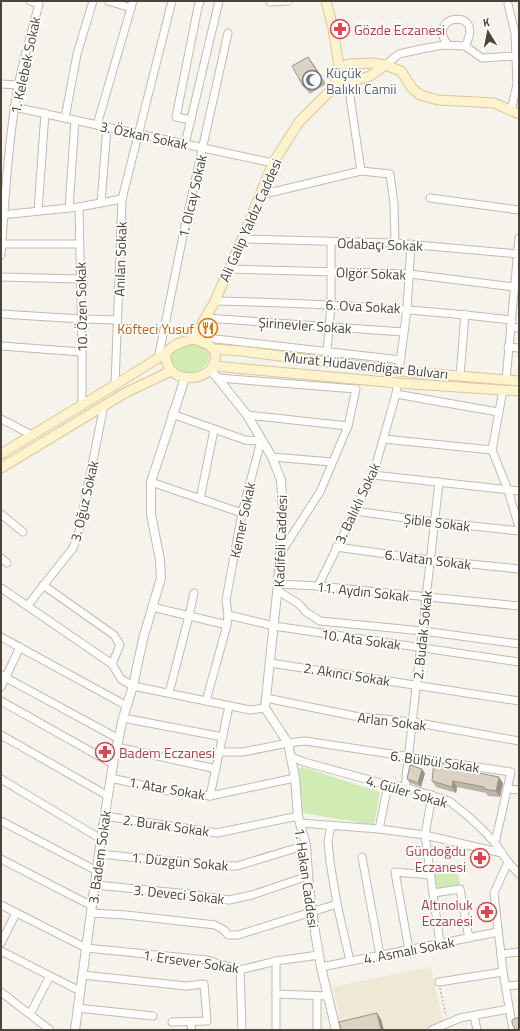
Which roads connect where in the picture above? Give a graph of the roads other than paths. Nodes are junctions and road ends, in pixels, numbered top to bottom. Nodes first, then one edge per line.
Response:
1 (30, 1) edge
2 (93, 1) edge
3 (108, 1) edge
4 (133, 1) edge
5 (172, 1) edge
6 (200, 1) edge
7 (219, 1) edge
8 (288, 1) edge
9 (327, 1) edge
10 (270, 2) edge
11 (508, 4) dead end
12 (131, 8) junction
13 (228, 33) dead end
14 (448, 46) junction
15 (465, 46) junction
16 (516, 56) junction
17 (385, 65) junction
18 (339, 67) junction
19 (1, 84) edge
20 (348, 84) junction
21 (18, 85) junction
22 (335, 86) junction
23 (14, 107) junction
24 (515, 112) edge
25 (45, 113) junction
26 (65, 118) junction
27 (75, 120) junction
28 (191, 120) junction
29 (97, 125) junction
30 (107, 127) junction
31 (138, 134) junction
32 (186, 144) junction
33 (203, 148) junction
34 (273, 163) junction
35 (361, 171) junction
36 (260, 195) junction
37 (430, 198) dead end
38 (122, 199) junction
39 (101, 203) junction
40 (79, 207) junction
41 (68, 208) junction
42 (519, 210) edge
43 (38, 211) junction
44 (2, 215) edge
45 (519, 238) edge
46 (242, 239) junction
47 (332, 242) junction
48 (395, 243) junction
49 (2, 244) edge
50 (79, 244) junction
51 (411, 244) junction
52 (518, 254) edge
53 (1, 255) edge
54 (228, 269) junction
55 (332, 272) junction
56 (410, 274) junction
57 (1, 277) edge
58 (80, 279) junction
59 (516, 292) edge
60 (215, 301) junction
61 (331, 304) junction
62 (407, 309) junction
63 (1, 314) edge
64 (465, 314) junction
65 (206, 318) junction
66 (81, 319) junction
67 (118, 320) junction
68 (510, 323) junction
69 (330, 327) junction
70 (519, 328) edge
71 (404, 332) junction
72 (194, 336) junction
73 (1, 346) edge
74 (508, 347) junction
75 (519, 348) edge
76 (213, 349) junction
77 (82, 352) junction
78 (327, 352) junction
79 (166, 354) junction
80 (158, 359) junction
81 (401, 360) junction
82 (213, 368) junction
83 (171, 371) junction
84 (399, 371) junction
85 (460, 376) junction
86 (185, 378) junction
87 (218, 378) junction
88 (506, 380) junction
89 (519, 381) edge
90 (397, 383) junction
91 (115, 385) junction
92 (503, 390) junction
93 (519, 391) edge
94 (396, 394) junction
95 (82, 406) junction
96 (104, 406) junction
97 (498, 412) junction
98 (172, 414) junction
99 (247, 416) junction
100 (1, 419) edge
101 (348, 426) junction
102 (214, 430) junction
103 (32, 435) junction
104 (384, 439) junction
105 (261, 441) junction
106 (492, 450) junction
107 (1, 454) edge
108 (272, 457) junction
109 (332, 462) junction
110 (1, 468) edge
111 (373, 475) junction
112 (151, 482) junction
113 (439, 482) junction
114 (508, 490) junction
115 (519, 491) edge
116 (200, 499) junction
117 (355, 511) junction
118 (242, 513) junction
119 (1, 514) edge
120 (435, 522) junction
121 (519, 527) edge
122 (519, 531) edge
123 (23, 532) dead end
124 (336, 547) junction
125 (280, 554) junction
126 (430, 560) junction
127 (519, 569) edge
128 (43, 585) junction
129 (318, 586) junction
130 (278, 587) junction
131 (1, 588) edge
132 (194, 594) dead end
133 (427, 597) junction
134 (28, 606) junction
135 (519, 606) edge
136 (152, 607) junction
137 (228, 615) junction
138 (189, 616) junction
139 (227, 625) junction
140 (274, 626) junction
141 (423, 631) junction
142 (1, 637) edge
143 (519, 644) edge
144 (20, 647) junction
145 (421, 648) junction
146 (519, 662) edge
147 (270, 663) junction
148 (112, 664) junction
149 (3, 676) edge
150 (417, 685) junction
151 (133, 686) junction
152 (1, 687) edge
153 (169, 693) junction
154 (266, 698) junction
155 (1, 701) edge
156 (206, 701) junction
157 (519, 701) edge
158 (127, 706) junction
159 (229, 706) junction
160 (266, 708) junction
161 (123, 718) junction
162 (413, 722) junction
163 (1, 735) edge
164 (223, 737) junction
165 (519, 741) edge
166 (118, 743) junction
167 (288, 743) junction
168 (220, 752) junction
169 (291, 757) junction
170 (409, 758) junction
171 (113, 764) junction
172 (216, 769) junction
173 (111, 778) junction
174 (295, 778) junction
175 (1, 779) edge
176 (388, 785) junction
177 (406, 787) junction
178 (507, 789) junction
179 (519, 790) edge
180 (432, 795) junction
181 (108, 796) junction
182 (210, 796) junction
183 (104, 816) junction
184 (299, 819) junction
185 (1, 821) edge
186 (331, 825) junction
187 (379, 829) junction
188 (425, 835) junction
189 (101, 839) junction
190 (495, 843) junction
191 (306, 845) junction
192 (502, 853) junction
193 (99, 854) junction
194 (362, 858) dead end
195 (1, 859) edge
196 (508, 862) junction
197 (97, 870) junction
198 (519, 874) edge
199 (430, 875) junction
200 (308, 876) junction
201 (95, 885) junction
202 (433, 893) junction
203 (337, 904) junction
204 (1, 905) edge
205 (92, 909) junction
206 (312, 911) junction
207 (16, 912) junction
208 (498, 932) junction
209 (469, 938) junction
210 (1, 943) edge
211 (440, 944) junction
212 (86, 948) junction
213 (409, 950) junction
214 (1, 951) edge
215 (519, 952) edge
216 (501, 954) junction
217 (319, 955) junction
218 (380, 956) junction
219 (276, 961) junction
220 (350, 962) junction
221 (321, 968) junction
222 (240, 970) junction
223 (503, 972) junction
224 (83, 974) junction
225 (50, 976) junction
226 (439, 982) road end
227 (519, 985) edge
228 (506, 986) junction
229 (80, 991) junction
230 (1, 992) edge
231 (276, 994) junction
232 (317, 995) junction
233 (328, 996) junction
234 (78, 1008) junction
235 (509, 1009) junction
236 (30, 1014) junction
237 (153, 1016) dead end
238 (474, 1016) junction
239 (172, 1022) dead end
240 (190, 1022) junction
241 (514, 1025) edge
242 (50, 1030) edge
243 (75, 1030) edge
244 (192, 1030) edge
245 (242, 1030) edge
246 (276, 1030) edge
247 (317, 1030) edge
248 (336, 1030) edge
249 (432, 1030) edge
250 (477, 1030) edge

1 - 21 street, 1. Kelebek Sokak
2 - 26 street
3 - 12 street
4 - 12 street
5 - 31 street, Anılan Sokak
6 - 28 street
7 - 28 street
8 - 10 street
9 - 18 main road
11 - 16 street
12 - 29 street
13 - 33 street, 1. Olcay Sokak
14 - 15 street
14 - 15 street
14 - 17 street
15 - 16 street
16 - 24 street
17 - 18 main road
17 - 20 main road
17 - 24 main road
18 - 22 main road
19 - 21 street
20 - 22 main road
20 - 35 street
21 - 23 street, 1. Kelebek Sokak
22 - 34 main road, Ali Galip Yaldız Caddesi
23 - 25 street, 3. Özkan Sokak
23 - 44 street, 1. Kelebek Sokak
25 - 26 street, 3. Özkan Sokak
25 - 43 street
26 - 27 street, 3. Özkan Sokak
27 - 29 street, 3. Özkan Sokak
27 - 41 street
28 - 32 street
29 - 30 street, 3. Özkan Sokak
30 - 31 street, 3. Özkan Sokak
30 - 39 street
31 - 32 street, 3. Özkan Sokak
31 - 38 street, Anılan Sokak
32 - 33 street, 3. Özkan Sokak
33 - 34 street, 3. Özkan Sokak
33 - 80 street, 1. Olcay Sokak
34 - 36 main road, Ali Galip Yaldız Caddesi
35 - 36 street
35 - 48 street
36 - 46 main road, Ali Galip Yaldız Caddesi
37 - 42 street
38 - 39 street
38 - 67 street, Anılan Sokak
39 - 40 street
40 - 41 street
40 - 50 street, 10. Özen Sokak
41 - 43 street
43 - 44 street
44 - 49 street, 1. Kelebek Sokak
45 - 52 street
46 - 47 street, Odabaçı Sokak
46 - 54 main road, Ali Galip Yaldız Caddesi
47 - 48 street, Odabaçı Sokak
47 - 55 street
48 - 51 street, Odabaçı Sokak
49 - 50 street
49 - 53 street, 1. Kelebek Sokak
50 - 58 street, 10. Özen Sokak
51 - 52 street, Odabaçı Sokak
51 - 56 street
52 - 59 street
54 - 55 street, Olgör Sokak
54 - 60 main road, Ali Galip Yaldız Caddesi
55 - 56 street, Olgör Sokak
55 - 61 street
56 - 59 street, Olgör Sokak
56 - 62 street
57 - 58 street
58 - 66 street, 10. Özen Sokak
59 - 68 street
60 - 61 street, 6. Ova Sokak
60 - 65 main road, Ali Galip Yaldız Caddesi
61 - 62 street, 6. Ova Sokak
61 - 69 street
62 - 64 street, 6. Ova Sokak
62 - 71 street
63 - 66 street
64 - 68 street, 6. Ova Sokak
64 - 85 street
65 - 69 street, Şirinevler Sokak
65 - 72 main road, Ali Galip Yaldız Caddesi
66 - 67 street
66 - 77 street, 10. Özen Sokak
67 - 91 street, Anılan Sokak
68 - 70 street, 6. Ova Sokak
68 - 74 street
69 - 71 street, Şirinevler Sokak
69 - 78 street
71 - 81 street
72 - 76 main road
72 - 78 street
72 - 79 main road
73 - 77 street
74 - 75 street
74 - 88 street
76 - 82 main road
76 - 84 main road, Murat Hüdavendigar Bulvarı
77 - 95 street, 10. Özen Sokak
78 - 81 street
79 - 80 main road
79 - 83 main road
80 - 91 main road
81 - 84 street
82 - 86 main road
82 - 87 street, Kadifeli Caddesi
82 - 90 main road, Murat Hüdavendigar Bulvarı
83 - 86 main road
83 - 96 main road
84 - 85 main road, Murat Hüdavendigar Bulvarı
85 - 88 main road, Murat Hüdavendigar Bulvarı
86 - 98 street
87 - 99 street, Kadifeli Caddesi
87 - 101 street
88 - 89 main road, Murat Hüdavendigar Bulvarı
90 - 92 main road, Murat Hüdavendigar Bulvarı
90 - 94 street, 3. Balıklı Sokak
91 - 95 main road
92 - 93 main road, Murat Hüdavendigar Bulvarı
92 - 97 street
94 - 97 street
94 - 104 street, 3. Balıklı Sokak
95 - 103 main road
96 - 110 main road
96 - 128 street, 3. Oğuz Sokak
97 - 106 street
98 - 102 street
98 - 112 street
99 - 101 street
99 - 105 street, Kadifeli Caddesi
100 - 103 street
101 - 109 street
102 - 105 street
102 - 116 street
103 - 107 main road
104 - 106 street
104 - 111 street, 3. Balıklı Sokak
105 - 108 street, Kadifeli Caddesi
105 - 118 street, Kemer Sokak
106 - 114 street
108 - 109 street
108 - 125 street, Kadifeli Caddesi
109 - 125 street
111 - 113 street
111 - 117 street, 3. Balıklı Sokak
112 - 116 street
112 - 136 street, 3. Badem Sokak
113 - 114 street
113 - 120 street, 2. Budak Sokak
114 - 115 street
114 - 121 street
116 - 118 street
117 - 120 street, Şible Sokak
117 - 124 street, 3. Balıklı Sokak
118 - 137 street, Kemer Sokak
119 - 123 street
120 - 122 street, Şible Sokak
120 - 126 street, 2. Budak Sokak
124 - 126 street, 6. Vatan Sokak
124 - 129 street, 3. Balıklı Sokak
125 - 130 street, Kadifeli Caddesi
126 - 127 street, 6. Vatan Sokak
126 - 133 street, 2. Budak Sokak
128 - 134 street, 3. Oğuz Sokak
128 - 148 street
129 - 130 street, 11. Aydın Sokak
129 - 133 street, 11. Aydın Sokak
130 - 140 street, Kadifeli Caddesi
130 - 141 street
131 - 134 street
132 - 138 street
133 - 135 street, 11. Aydın Sokak
133 - 141 street, 2. Budak Sokak
134 - 148 street
136 - 138 street
136 - 151 street, 3. Badem Sokak
137 - 139 street, Kemer Sokak
137 - 140 street, 10. Ata Sokak
138 - 139 street
138 - 153 street
139 - 156 street, Kemer Sokak
140 - 145 street, 10. Ata Sokak
140 - 147 street, Kadifeli Caddesi
141 - 143 street
141 - 145 street, 2. Budak Sokak
142 - 144 street
144 - 149 street
144 - 158 street
145 - 146 street, 10. Ata Sokak
145 - 150 street, 2. Budak Sokak
147 - 150 street, 2. Akıncı Sokak
147 - 154 street, Kadifeli Caddesi
148 - 151 street
149 - 152 street
149 - 166 street
150 - 157 street, 2. Akıncı Sokak
150 - 162 street, 2. Budak Sokak
151 - 153 street
151 - 158 street, 3. Badem Sokak
153 - 156 street
154 - 160 street, Kadifeli Caddesi
154 - 162 street, Arlan Sokak
155 - 171 street
156 - 159 street
158 - 161 street, 3. Badem Sokak
159 - 160 street
159 - 164 street
160 - 167 street, 1. Hakan Caddesi
161 - 164 street
161 - 166 street, 3. Badem Sokak
162 - 165 street, Arlan Sokak
162 - 170 street, 2. Budak Sokak
163 - 181 street
164 - 168 street
166 - 171 street, 3. Badem Sokak
166 - 172 street
167 - 168 street, 6. Bülbül Sokak
167 - 169 street, 1. Hakan Caddesi
167 - 170 street, 6. Bülbül Sokak
168 - 172 street
169 - 174 street, 1. Hakan Caddesi
169 - 176 street, 4. Güler Sokak
170 - 177 street, 2. Budak Sokak
170 - 178 street, 6. Bülbül Sokak
171 - 173 street, 3. Badem Sokak
172 - 182 street
173 - 181 street, 3. Badem Sokak
173 - 182 street, 1. Atar Sokak
174 - 182 street, 1. Atar Sokak
174 - 184 street, 1. Hakan Caddesi
175 - 189 street
176 - 177 street, 4. Güler Sokak
176 - 187 street
177 - 180 street, 4. Güler Sokak
178 - 179 street
178 - 190 street, 6. Bülbül Sokak
180 - 188 street
180 - 190 street, 4. Güler Sokak
181 - 183 street, 3. Badem Sokak
183 - 184 street, 2. Burak Sokak
183 - 189 street, 3. Badem Sokak
184 - 186 street, 2. Burak Sokak
184 - 191 street, 1. Hakan Caddesi
185 - 197 street
186 - 187 street, 2. Burak Sokak
186 - 203 street
187 - 188 street, 2. Burak Sokak
188 - 192 street, 2. Burak Sokak
188 - 199 street
189 - 193 street, 3. Badem Sokak
190 - 192 street, 4. Güler Sokak
191 - 193 street, 1. Düzgün Sokak
191 - 200 street, 1. Hakan Caddesi
192 - 196 street, 4. Güler Sokak
193 - 197 street, 3. Badem Sokak
194 - 218 street
195 - 205 street
196 - 198 street, 4. Güler Sokak
196 - 208 street
197 - 201 street, 3. Badem Sokak
199 - 202 street
199 - 213 street
200 - 201 street, 3. Deveci Sokak
200 - 206 street, 1. Hakan Caddesi
201 - 205 street, 3. Badem Sokak
202 - 209 street
202 - 211 street
203 - 206 street
203 - 220 street
204 - 207 street
205 - 206 street
205 - 212 street, 3. Badem Sokak
206 - 217 street, 1. Hakan Caddesi
207 - 210 street
207 - 212 street
208 - 209 street, 4. Asmalı Sokak
208 - 216 street
209 - 211 street, 4. Asmalı Sokak
211 - 213 street, 4. Asmalı Sokak
212 - 222 street, 1. Ersever Sokak
212 - 224 street, 3. Badem Sokak
213 - 218 street, 4. Asmalı Sokak
214 - 225 street
215 - 216 street
216 - 223 street
217 - 219 street, 1. Ersever Sokak
217 - 221 street, 1. Hakan Caddesi
218 - 220 street, 4. Asmalı Sokak
219 - 222 street, 1. Ersever Sokak
219 - 231 street
220 - 221 street, 4. Asmalı Sokak
221 - 233 street, 1. Hakan Caddesi
222 - 245 street
223 - 226 street
223 - 228 street
224 - 229 street, 3. Badem Sokak
224 - 240 street
225 - 229 street
225 - 236 street
227 - 228 street
228 - 235 street
229 - 234 street, 3. Badem Sokak
230 - 236 street
231 - 232 street
231 - 246 street
232 - 233 street
232 - 247 street
233 - 248 street, 1. Hakan Caddesi
234 - 237 street
234 - 243 street, 3. Badem Sokak
235 - 238 street
235 - 241 street
236 - 242 street
238 - 249 street
238 - 250 street
239 - 240 street
240 - 244 street

